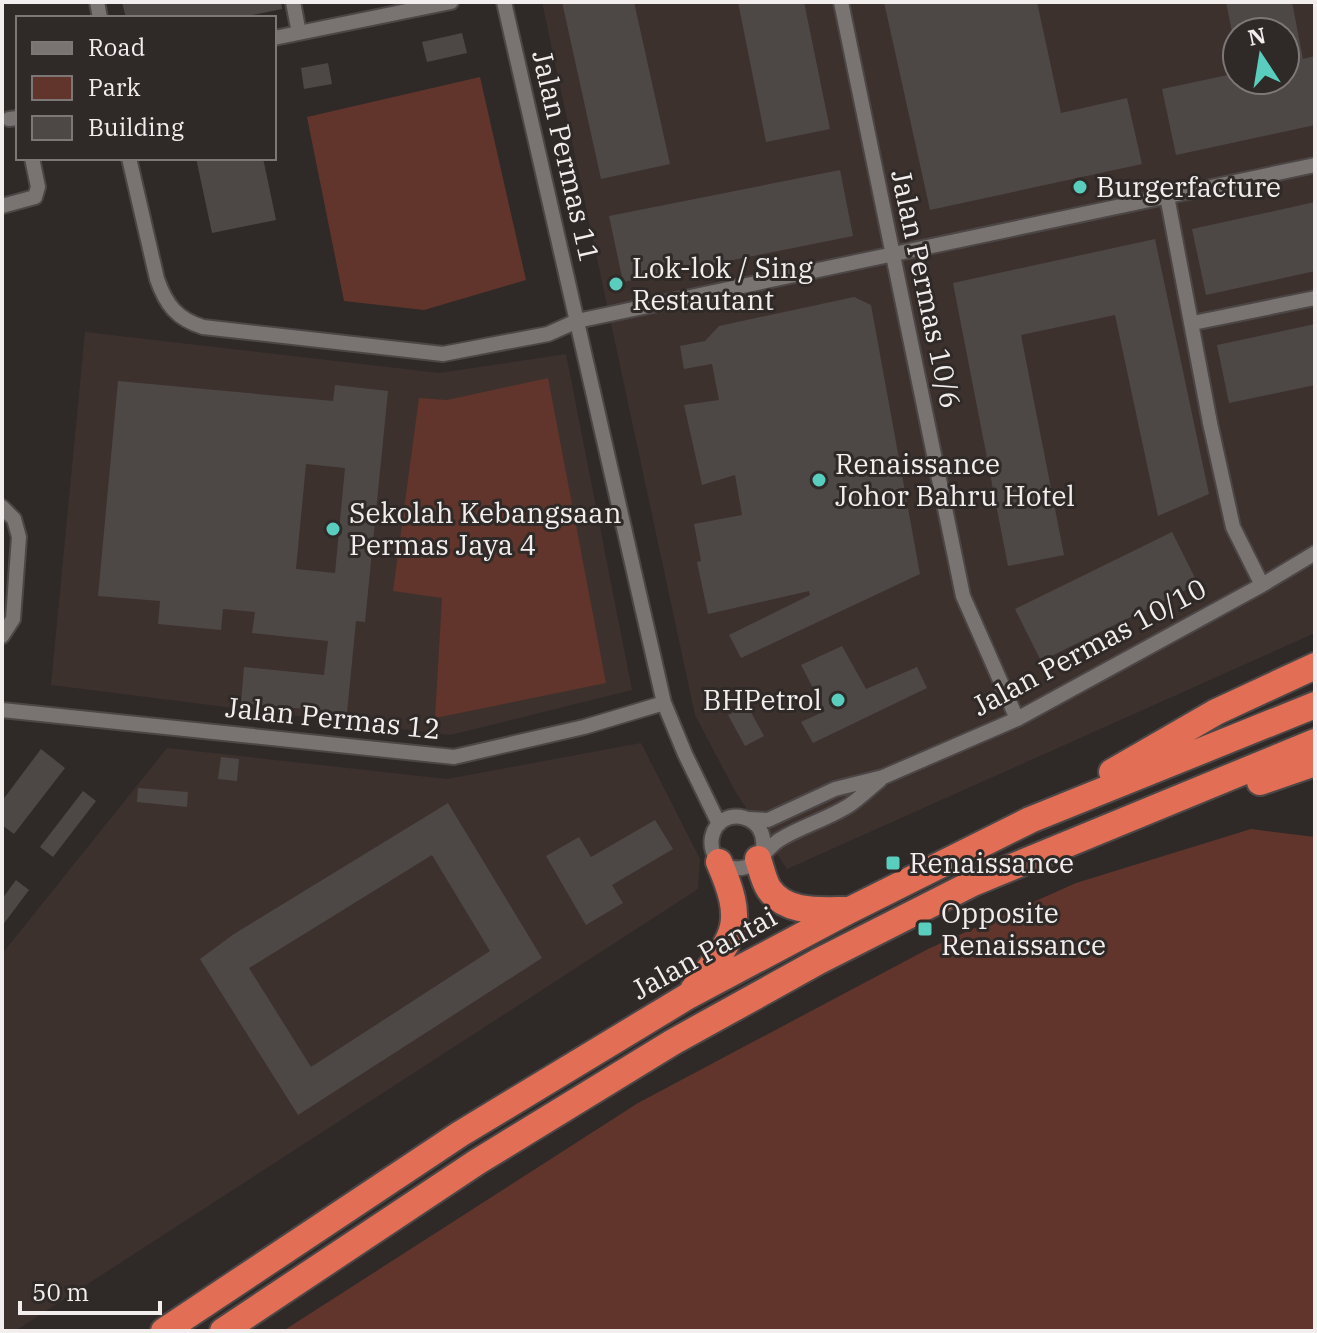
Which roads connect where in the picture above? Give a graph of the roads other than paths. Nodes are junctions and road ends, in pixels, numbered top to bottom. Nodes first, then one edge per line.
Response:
1 (293, 2) edge
2 (451, 2) edge
3 (504, 2) edge
4 (841, 2) edge
5 (299, 33) junction
6 (276, 38) edge
7 (32, 160) edge
8 (129, 160) edge
9 (1315, 165) edge
10 (1167, 196) junction
11 (2, 206) edge
12 (891, 254) junction
13 (1315, 298) edge
14 (577, 321) junction
15 (1193, 323) junction
16 (2, 507) edge
17 (1315, 553) edge
18 (1262, 585) junction
19 (2, 636) edge
20 (1315, 666) edge
21 (664, 703) junction
22 (1315, 705) edge
23 (2, 710) edge
24 (1017, 719) junction
25 (1315, 742) edge
26 (1315, 763) edge
27 (883, 777) junction
28 (749, 819) junction
29 (1030, 820) junction
30 (719, 824) junction
31 (760, 856) junction
32 (719, 862) junction
33 (1014, 866) junction
34 (850, 910) junction
35 (688, 996) junction
36 (164, 1331) edge
37 (223, 1331) edge

1 - 5 street
2 - 5 street
3 - 14 street, Jalan Permas 11
4 - 12 street, Jalan Permas 10/6
5 - 6 street
7 - 11 street
8 - 14 street
9 - 10 street
10 - 12 street
10 - 15 street
12 - 14 street
12 - 24 street, Jalan Permas 10/6
13 - 15 street
14 - 21 street, Jalan Permas 11
15 - 18 street
16 - 19 street
17 - 18 street, Jalan Permas 10/10
18 - 24 street, Jalan Permas 10/10
20 - 29 highway
21 - 23 street, Jalan Permas 12
21 - 30 street
22 - 29 highway, Jalan Pantai
24 - 27 street, Jalan Permas 10/10
25 - 33 highway
26 - 33 highway
27 - 28 street, Jalan Permas 10/10
27 - 31 street, Jalan Permas 10/10
28 - 30 street
28 - 31 street
29 - 34 highway, Jalan Pantai
30 - 32 street
31 - 32 street
31 - 34 highway
32 - 35 highway
33 - 37 highway
34 - 35 highway, Jalan Pantai
35 - 36 highway, Jalan Pantai

